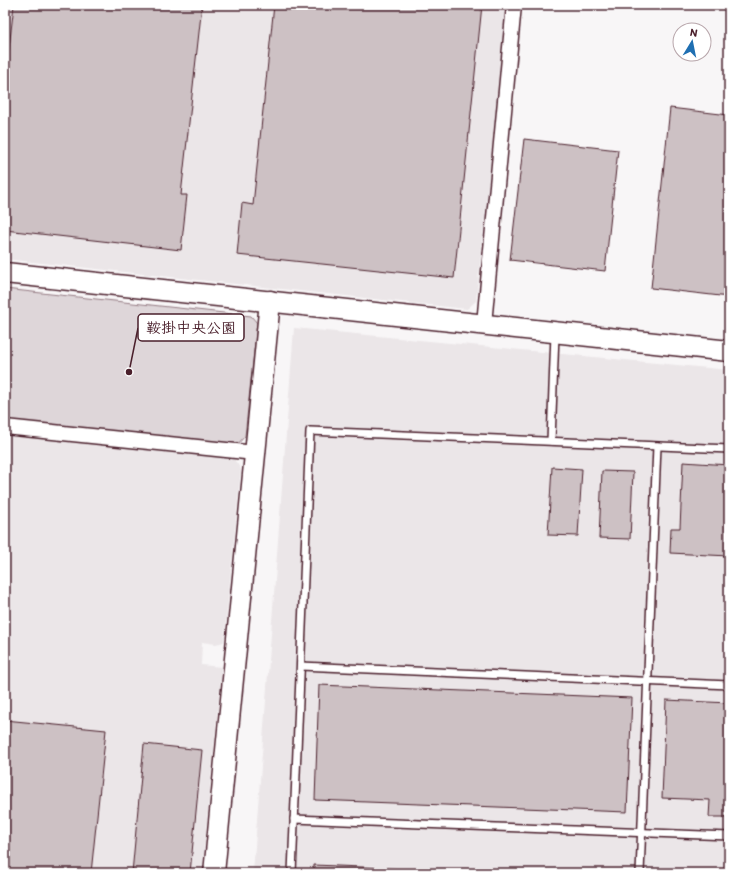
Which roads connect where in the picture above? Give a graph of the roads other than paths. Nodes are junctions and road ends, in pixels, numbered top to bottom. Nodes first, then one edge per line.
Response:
1 (514, 5) edge
2 (5, 273) edge
3 (270, 301) junction
4 (484, 324) junction
5 (556, 332) junction
6 (729, 351) edge
7 (5, 427) edge
8 (551, 441) junction
9 (657, 446) junction
10 (729, 449) edge
11 (255, 453) junction
12 (300, 666) junction
13 (648, 681) junction
14 (729, 685) edge
15 (294, 819) junction
16 (642, 832) junction
17 (729, 836) edge
18 (214, 873) edge
19 (292, 873) edge
20 (640, 873) edge

1 - 4 street
2 - 3 street
3 - 4 street
3 - 11 street
4 - 5 street
5 - 6 street
5 - 8 lane
7 - 11 street
8 - 9 lane
8 - 12 lane
9 - 10 lane
9 - 13 lane
11 - 18 street
12 - 13 lane
12 - 15 lane
13 - 14 lane
13 - 16 lane
15 - 16 lane
15 - 19 lane
16 - 17 lane
16 - 20 lane

